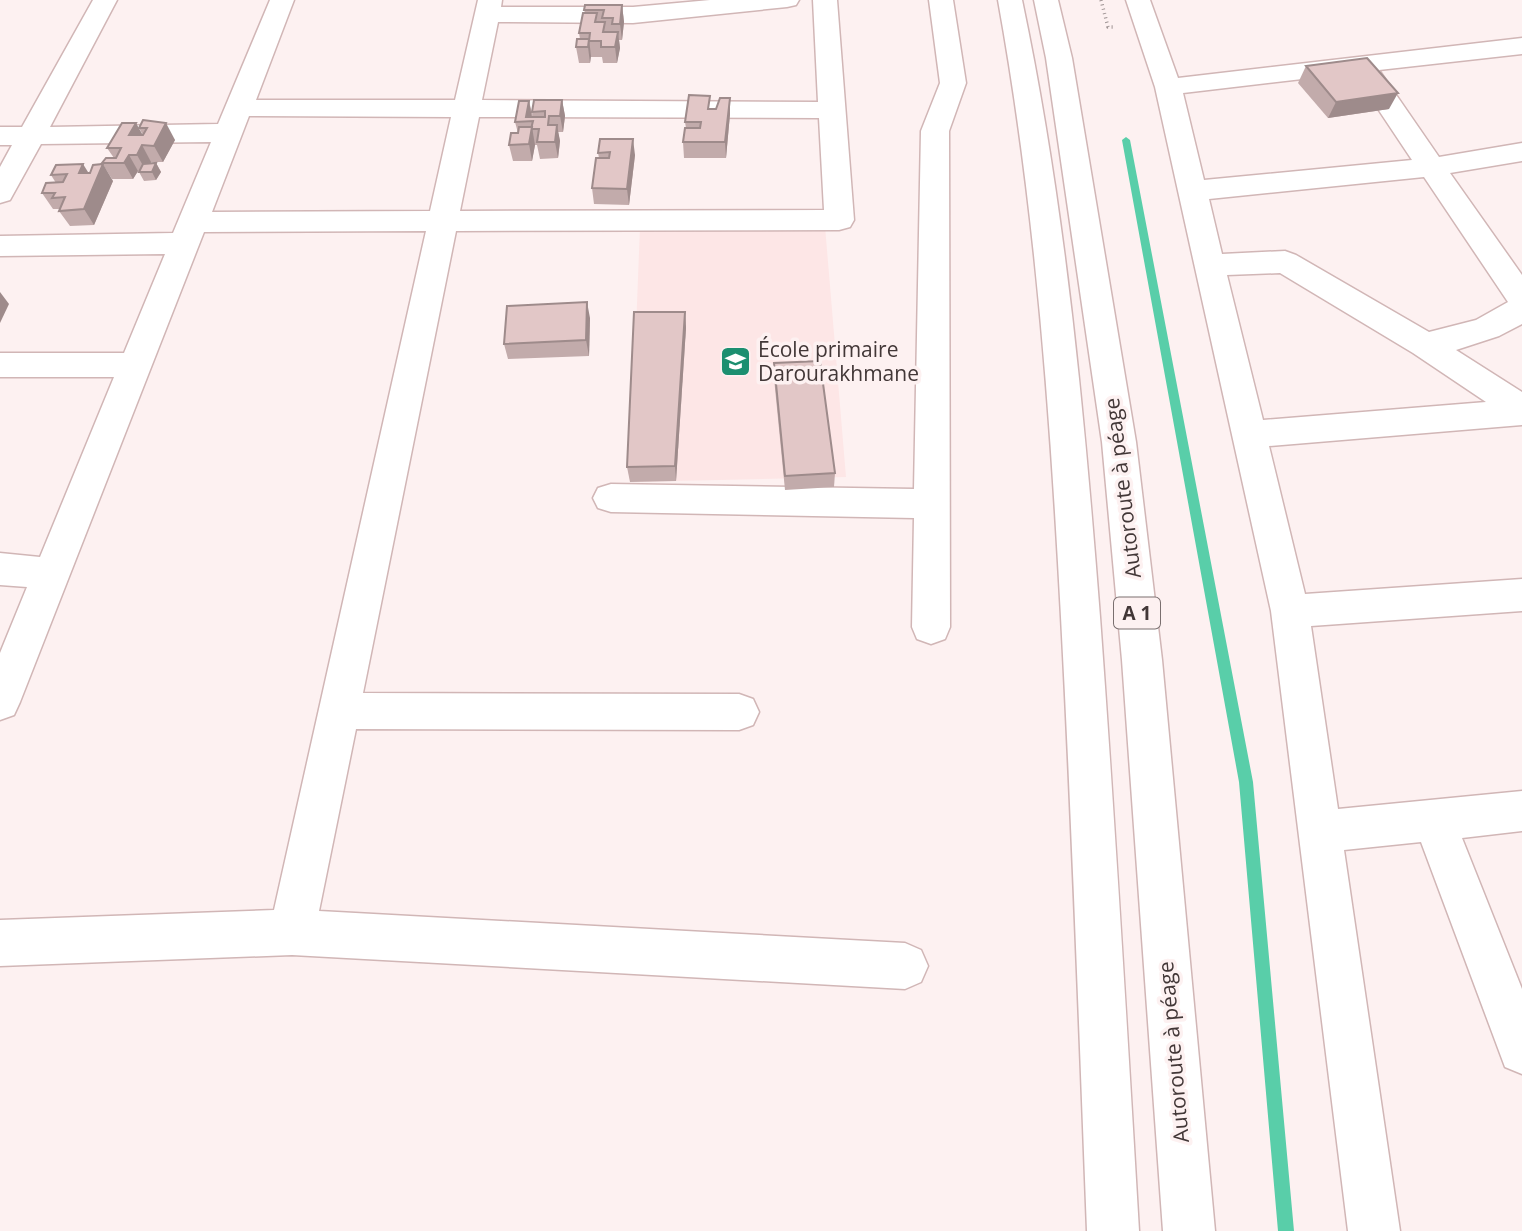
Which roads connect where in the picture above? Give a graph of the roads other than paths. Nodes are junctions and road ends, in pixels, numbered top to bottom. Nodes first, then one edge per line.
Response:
1 (105, 0) edge
2 (282, 0) edge
3 (787, 0) edge
4 (825, 0) edge
5 (941, 0) edge
6 (1010, 0) edge
7 (1046, 0) edge
8 (1138, 0) edge
9 (720, 3) edge
10 (488, 7) edge
11 (1522, 46) edge
12 (1361, 64) junction
13 (1168, 87) junction
14 (467, 109) junction
15 (832, 110) junction
16 (234, 120) junction
17 (0, 136) edge
18 (31, 136) junction
19 (1522, 152) edge
20 (1432, 167) junction
21 (1192, 191) junction
22 (0, 192) edge
23 (443, 219) junction
24 (189, 232) junction
25 (0, 246) edge
26 (1210, 265) junction
27 (1522, 299) edge
28 (1522, 308) edge
29 (1425, 345) junction
30 (0, 365) edge
31 (136, 365) junction
32 (1522, 411) edge
33 (1249, 434) junction
34 (611, 498) dead end
35 (930, 504) junction
36 (0, 569) edge
37 (52, 574) junction
38 (1522, 595) edge
39 (1290, 611) junction
40 (931, 627) dead end
41 (3, 685) edge
42 (338, 711) junction
43 (739, 712) dead end
44 (1522, 811) edge
45 (1434, 820) junction
46 (1321, 832) junction
47 (292, 932) junction
48 (0, 943) edge
49 (905, 966) dead end
50 (1522, 1050) edge
51 (1113, 1231) edge
52 (1189, 1231) edge
53 (1374, 1231) edge

1 - 18 main road
2 - 16 main road
3 - 9 main road
4 - 15 main road
5 - 35 main road
6 - 51 main road
7 - 52 main road, Autoroute à péage / A 1
8 - 13 main road
9 - 10 main road
10 - 14 main road
11 - 12 main road
12 - 13 main road
12 - 20 main road
13 - 21 main road
14 - 15 main road
14 - 16 main road
14 - 23 main road
15 - 23 main road
16 - 18 main road
16 - 24 main road
17 - 18 main road
18 - 22 main road
19 - 20 main road
20 - 21 main road
20 - 27 main road
21 - 26 main road
23 - 24 main road
23 - 42 main road
24 - 25 main road
24 - 31 main road
26 - 29 main road
26 - 33 main road
28 - 29 main road
29 - 32 main road
30 - 31 main road
31 - 37 main road
32 - 33 main road
33 - 39 main road
34 - 35 main road
35 - 40 main road
36 - 37 main road
37 - 41 main road
38 - 39 main road
39 - 46 main road
42 - 43 main road
42 - 47 main road
44 - 45 main road
45 - 46 main road
45 - 50 main road
46 - 53 main road
47 - 48 main road
47 - 49 main road

